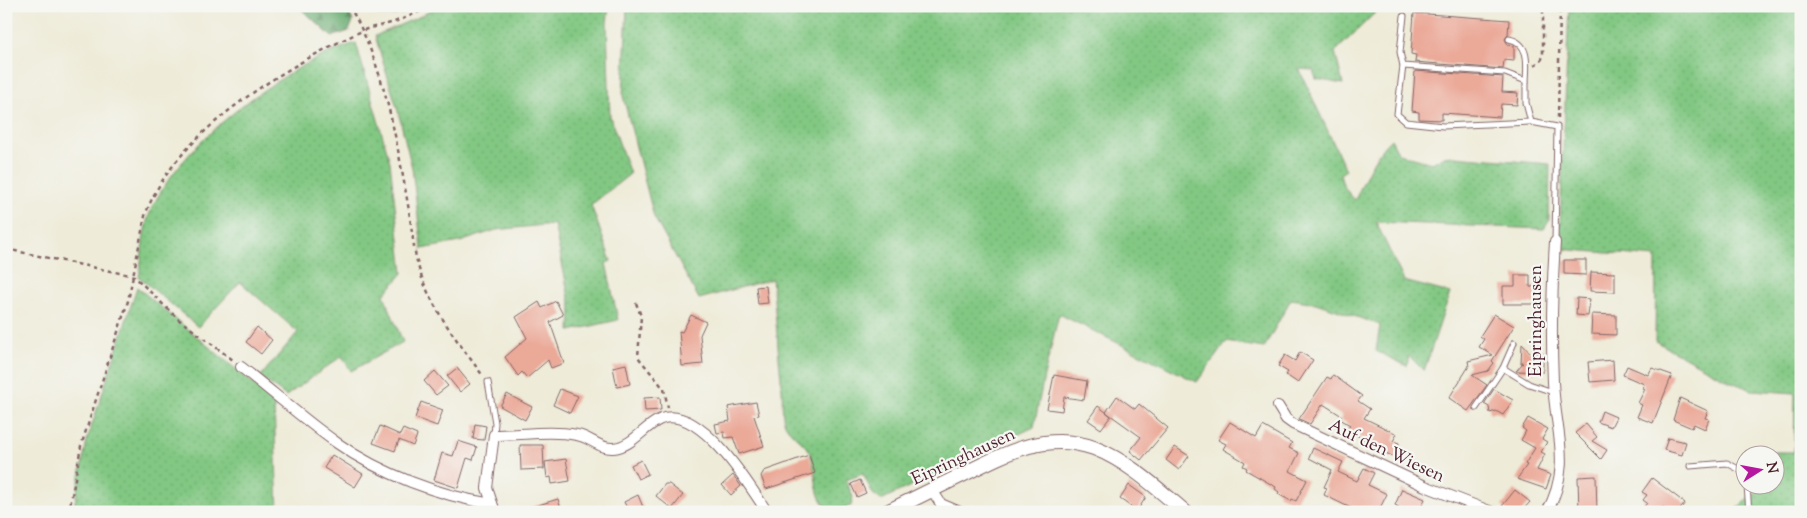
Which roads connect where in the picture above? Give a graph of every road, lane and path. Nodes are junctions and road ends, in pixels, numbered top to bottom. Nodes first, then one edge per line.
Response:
1 (349, 6) edge
2 (429, 6) edge
3 (1543, 6) edge
4 (1560, 6) edge
5 (1404, 16) dead end
6 (363, 30) junction
7 (1509, 40) dead end
8 (1403, 66) junction
9 (1527, 66) junction
10 (1526, 81) junction
11 (1531, 122) junction
12 (1558, 127) junction
13 (1555, 242) joint
14 (6, 248) edge
15 (134, 276) junction
16 (636, 303) dead end
17 (1514, 343) dead end
18 (241, 367) joint
19 (1503, 368) junction
20 (488, 382) joint
21 (1553, 392) junction
22 (1278, 406) dead end
23 (1476, 408) dead end
24 (670, 418) junction
25 (494, 435) junction
26 (1690, 466) dead end
27 (1734, 467) edge
28 (932, 490) junction
29 (1748, 496) edge
30 (494, 508) edge
31 (70, 512) edge
32 (767, 512) edge
33 (887, 512) edge
34 (960, 512) edge
35 (1184, 512) edge
36 (1492, 512) edge
37 (1547, 512) edge
38 (1749, 512) edge

1 - 6 path
2 - 6 path
3 - 9 path
4 - 12 path
5 - 8 lane
6 - 15 path
6 - 20 path
7 - 9 lane
8 - 10 lane
8 - 11 lane
9 - 10 lane
10 - 11 lane
11 - 12 lane
12 - 13 lane, Eipringhausen
13 - 21 street, Eipringhausen
14 - 15 path
15 - 18 path
15 - 31 path
16 - 24 path
17 - 19 lane
18 - 30 street
19 - 21 lane
19 - 23 lane
20 - 25 lane
21 - 37 street, Eipringhausen
22 - 36 street, Auf den Wiesen
24 - 25 street
24 - 32 street
25 - 30 street
26 - 27 lane
28 - 33 main road, Eipringhausen
28 - 34 street
28 - 35 main road, Eipringhausen
29 - 38 lane

